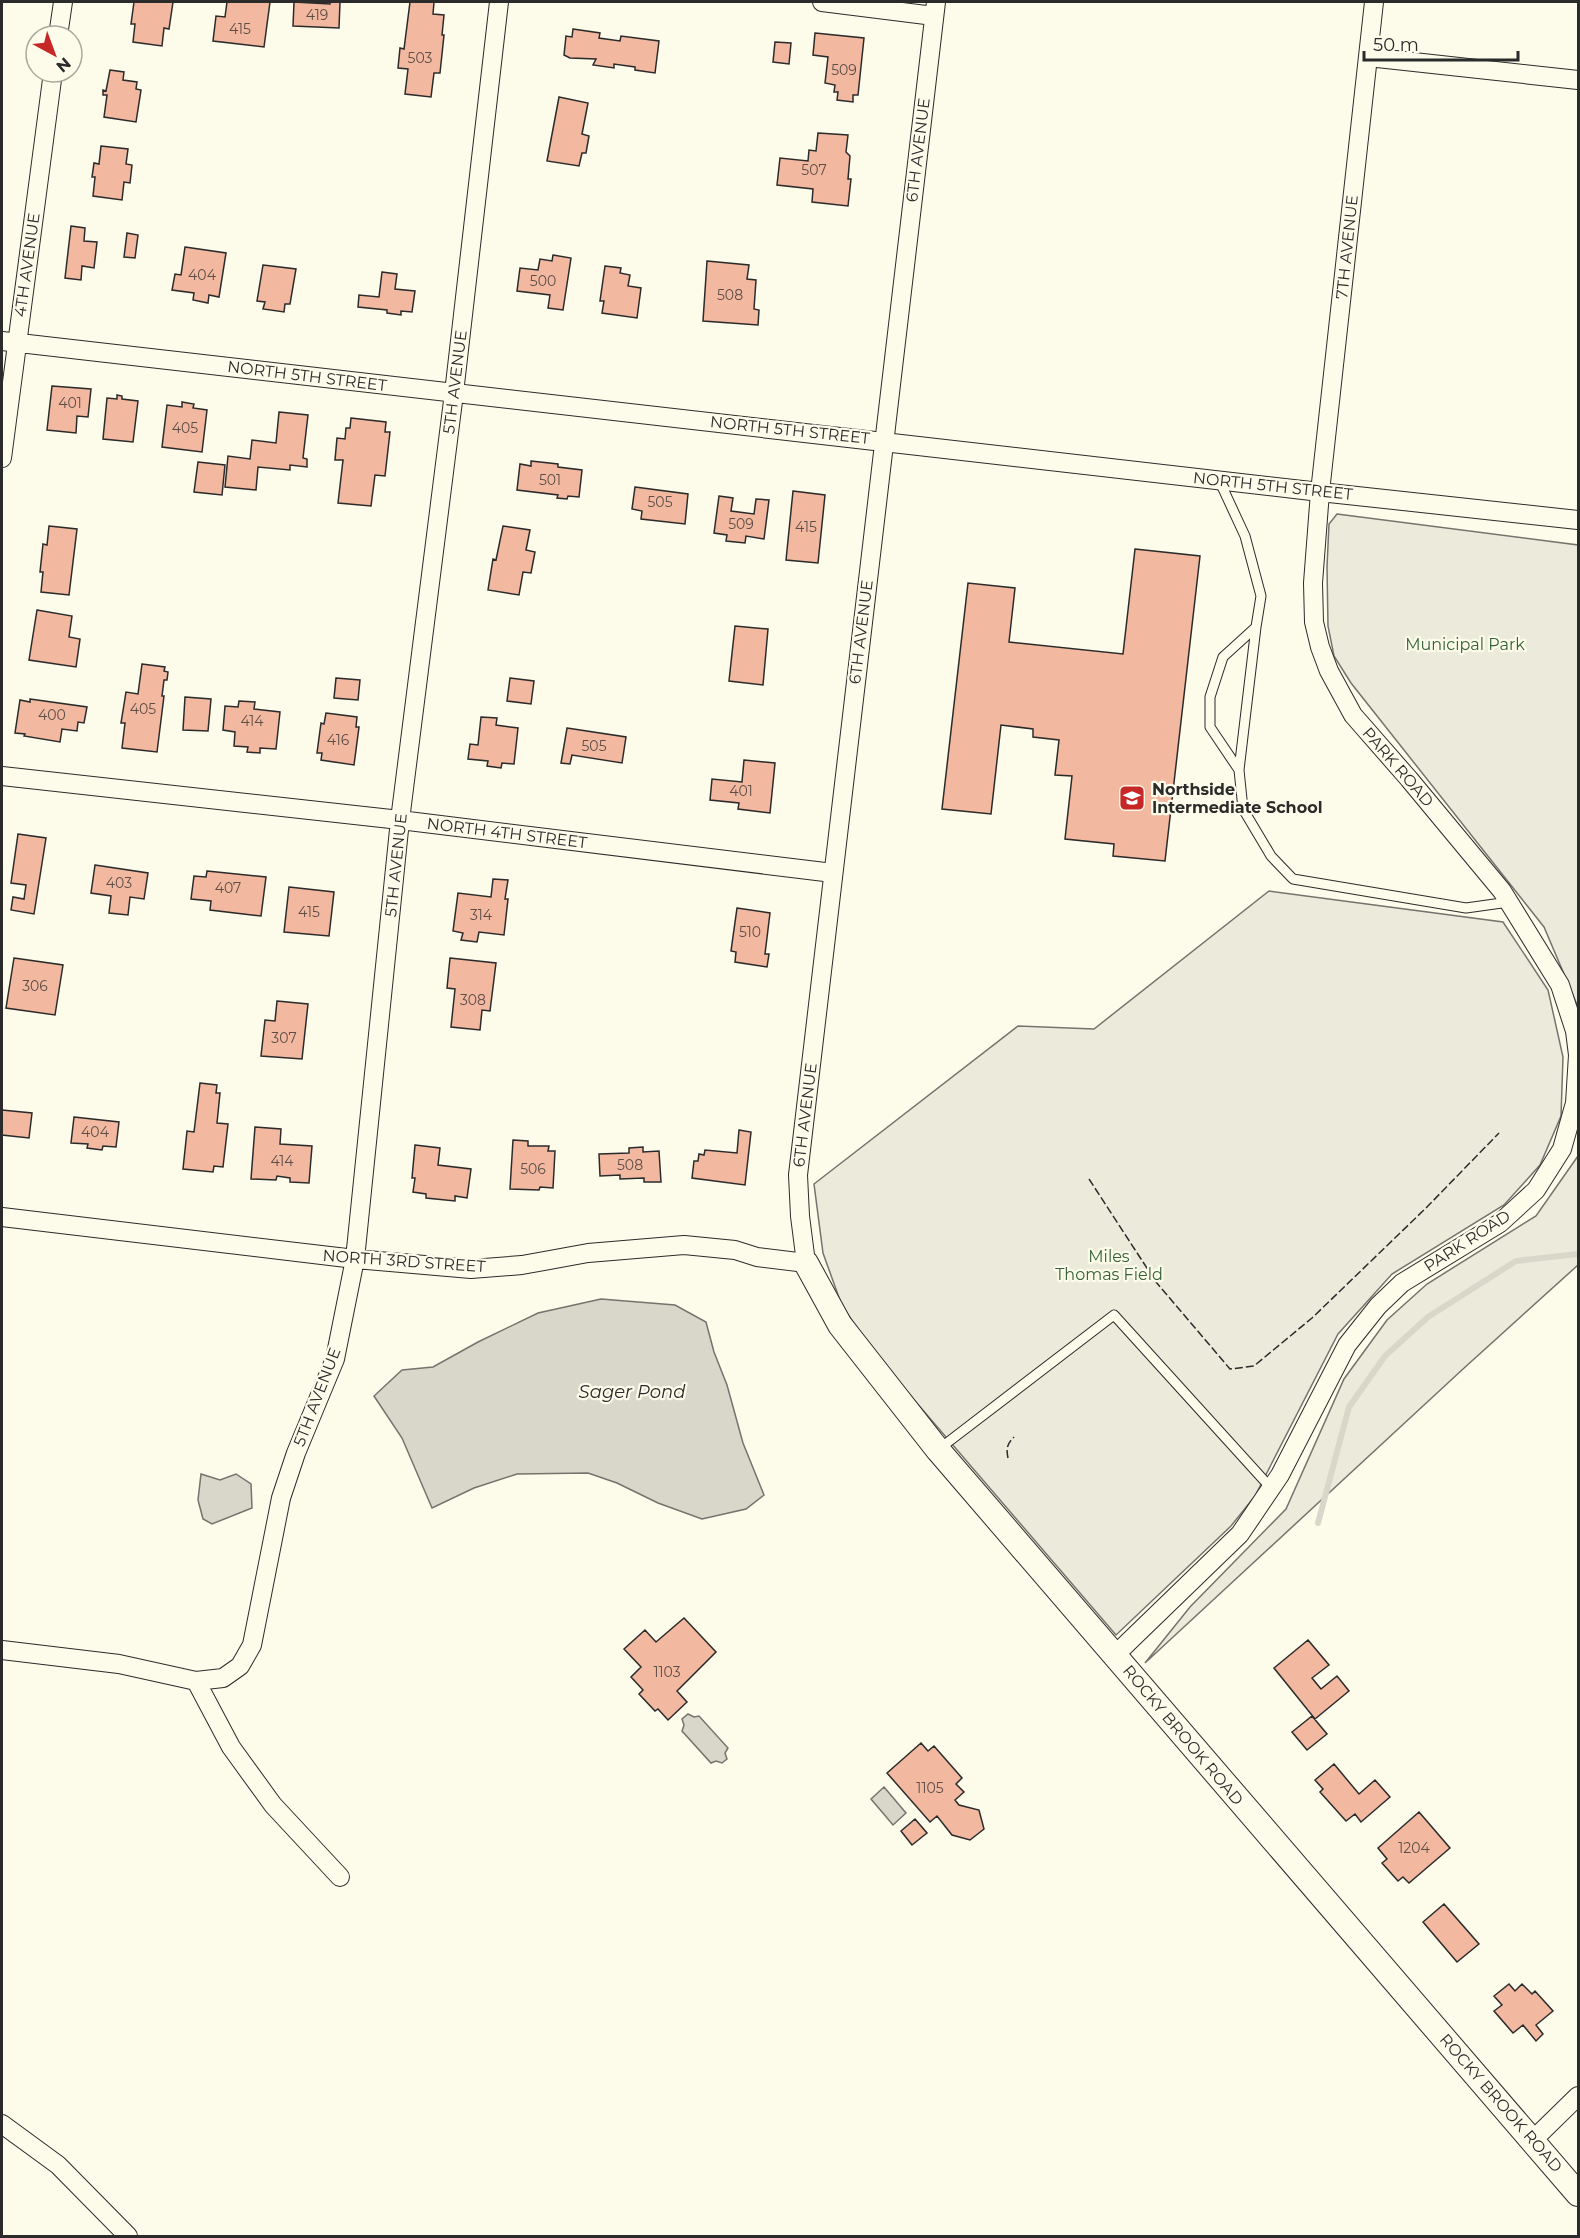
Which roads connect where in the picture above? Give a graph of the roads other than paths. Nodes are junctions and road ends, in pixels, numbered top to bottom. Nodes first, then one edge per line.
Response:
1 (63, 2) edge
2 (499, 2) edge
3 (822, 2) edge
4 (1374, 2) edge
5 (935, 9) edge
6 (60, 24) edge
7 (1368, 57) junction
8 (1578, 80) edge
9 (51, 84) edge
10 (9, 341) edge
11 (454, 393) junction
12 (883, 440) junction
13 (2, 458) edge
14 (1219, 480) junction
15 (1320, 492) junction
16 (1578, 520) edge
17 (1256, 627) junction
18 (1239, 770) junction
19 (2, 776) edge
20 (400, 820) junction
21 (833, 873) junction
22 (1509, 902) junction
23 (2, 1217) edge
24 (355, 1259) junction
25 (806, 1263) junction
26 (938, 1450) junction
27 (1271, 1488) junction
28 (2, 1650) edge
29 (1115, 1655) junction
30 (196, 1681) junction
31 (340, 1877) dead end
32 (1578, 2096) edge
33 (2, 2124) edge
34 (1533, 2140) junction
35 (1578, 2194) edge
36 (128, 2236) edge

1 - 6 street
2 - 11 street, 5TH AVENUE
3 - 5 street
4 - 7 street, 7TH AVENUE
5 - 12 street, 6TH AVENUE
7 - 8 street
7 - 15 street, 7TH AVENUE
9 - 10 street, 4TH AVENUE
10 - 11 street, NORTH 5TH STREET
10 - 13 street, 4TH AVENUE
11 - 12 street, NORTH 5TH STREET
11 - 20 street, 5TH AVENUE
12 - 14 street, NORTH 5TH STREET
12 - 21 street, 6TH AVENUE
14 - 15 street, NORTH 5TH STREET
14 - 17 lane
15 - 16 street, NORTH 5TH STREET
15 - 22 street, PARK ROAD
17 - 18 lane
17 - 18 lane
18 - 22 lane
19 - 20 street, NORTH 4TH STREET
20 - 21 street, NORTH 4TH STREET
20 - 24 street, 5TH AVENUE
21 - 25 street, 6TH AVENUE
22 - 27 street, PARK ROAD
23 - 24 street, NORTH 3RD STREET
24 - 25 street, NORTH 3RD STREET
24 - 30 street, 5TH AVENUE
25 - 26 street, ROCKY BROOK ROAD
26 - 27 lane
26 - 29 street, ROCKY BROOK ROAD
27 - 29 street, PARK ROAD
28 - 30 street
29 - 34 street, ROCKY BROOK ROAD
30 - 31 street
32 - 34 street
33 - 36 street
34 - 35 street, ROCKY BROOK ROAD

